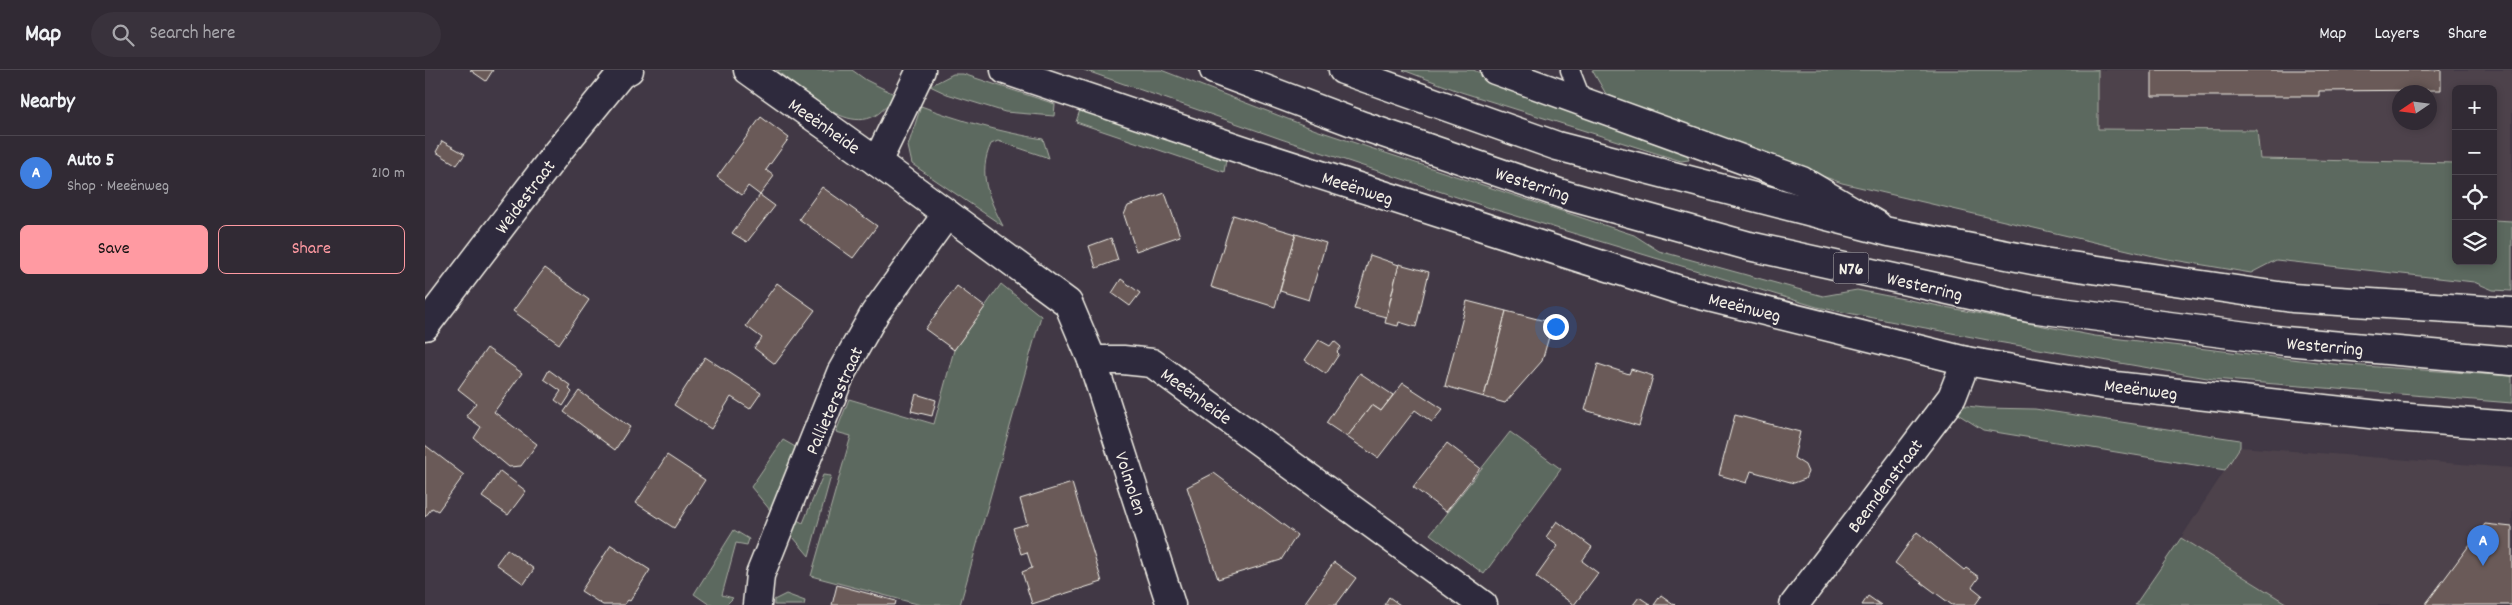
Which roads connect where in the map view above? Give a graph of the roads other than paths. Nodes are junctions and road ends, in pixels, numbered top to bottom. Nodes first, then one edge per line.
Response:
1 (629, 70) edge
2 (748, 70) edge
3 (921, 70) edge
4 (1005, 70) edge
5 (1215, 70) edge
6 (1343, 70) edge
7 (1570, 70) edge
8 (1505, 72) edge
9 (1583, 103) junction
10 (877, 162) junction
11 (947, 214) junction
12 (1889, 232) junction
13 (2512, 312) edge
14 (425, 326) edge
15 (1092, 360) junction
16 (1966, 361) junction
17 (2512, 361) edge
18 (2512, 426) edge
19 (757, 605) edge
20 (1171, 605) edge
21 (1483, 605) edge
22 (1795, 605) edge

1 - 14 main road, Weidestraat
2 - 10 main road, Meeënheide
3 - 10 main road, Meeënheide
4 - 16 main road, Meeënweg
5 - 17 main road, Westerring / N76
6 - 12 main road, N76
7 - 9 lane
8 - 9 main road
9 - 12 main road
10 - 11 main road, Meeënheide
11 - 15 main road, Meeënheide
11 - 19 main road, Pallietersstraat
12 - 13 main road, N76
15 - 20 main road, Volmolen
15 - 21 main road, Meeënheide
16 - 18 main road, Meeënweg
16 - 22 main road, Beemdenstraat

